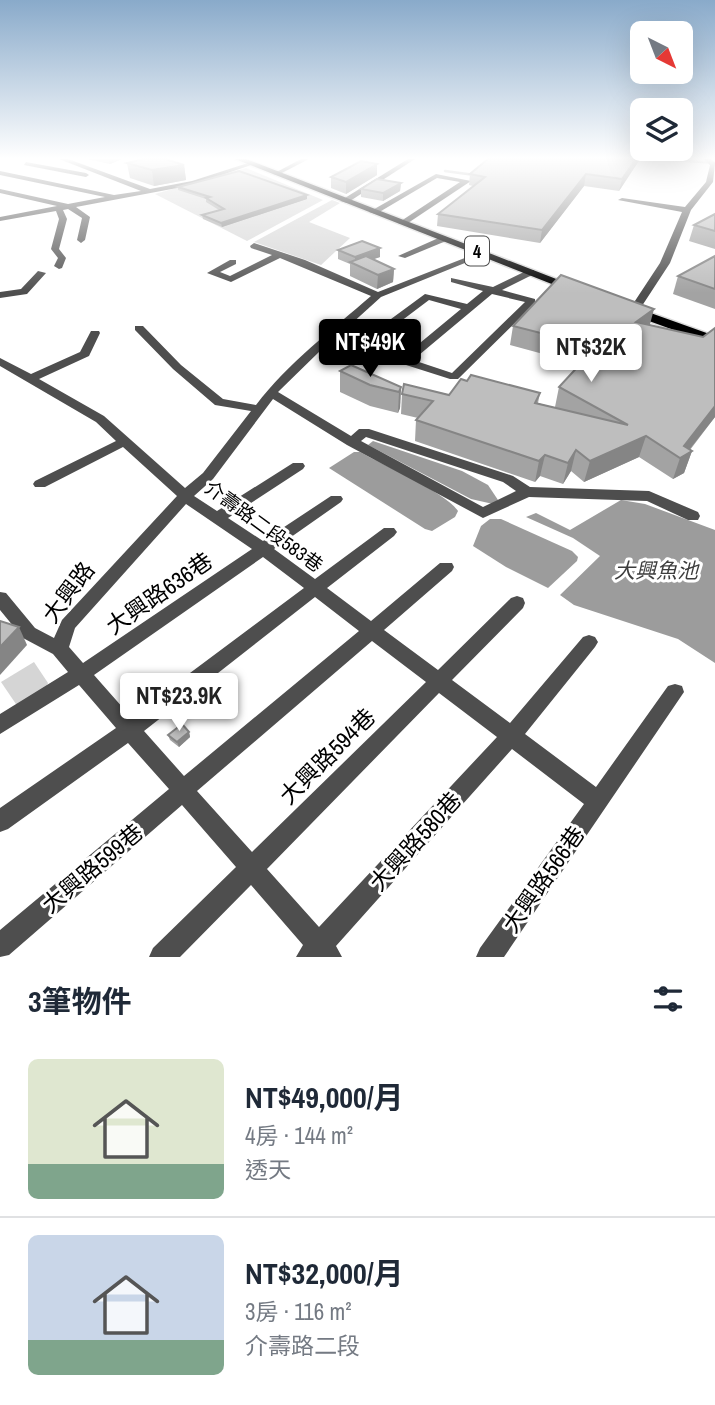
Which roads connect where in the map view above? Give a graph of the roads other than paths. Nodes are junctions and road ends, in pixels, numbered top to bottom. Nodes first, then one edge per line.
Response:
1 (56, 204) edge
2 (89, 204) edge
3 (351, 204) edge
4 (388, 204) edge
5 (432, 204) edge
6 (644, 204) edge
7 (694, 204) edge
8 (71, 207) junction
9 (59, 210) junction
10 (687, 211) junction
11 (373, 212) junction
12 (0, 219) edge
13 (402, 223) junction
14 (443, 239) junction
15 (81, 240) dead end
16 (254, 246) dead end
17 (483, 254) junction
18 (279, 255) junction
19 (402, 256) dead end
20 (233, 262) dead end
21 (59, 266) dead end
22 (531, 272) junction
23 (41, 273) dead end
24 (454, 280) dead end
25 (491, 290) junction
26 (0, 295) edge
27 (378, 295) junction
28 (592, 295) edge
29 (468, 307) junction
30 (628, 308) joint
31 (139, 328) dead end
32 (95, 333) dead end
33 (715, 341) edge
34 (318, 347) junction
35 (360, 347) junction
36 (0, 361) edge
37 (404, 362) junction
38 (31, 378) junction
39 (271, 393) junction
40 (260, 409) junction
41 (124, 442) junction
42 (352, 442) junction
43 (298, 466) dead end
44 (40, 484) dead end
45 (527, 492) junction
46 (186, 496) junction
47 (336, 499) dead end
48 (694, 516) dead end
49 (218, 517) junction
50 (389, 532) dead end
51 (263, 549) junction
52 (446, 567) dead end
53 (315, 588) junction
54 (0, 598) edge
55 (517, 603) dead end
56 (372, 631) junction
57 (589, 642) dead end
58 (59, 649) junction
59 (81, 674) junction
60 (438, 681) junction
61 (676, 692) dead end
62 (0, 725) edge
63 (130, 730) junction
64 (510, 736) junction
65 (184, 791) junction
66 (598, 802) junction
67 (0, 821) edge
68 (251, 866) junction
69 (0, 946) edge
70 (319, 953) edge
71 (162, 957) edge
72 (489, 957) edge

1 - 8 street
2 - 8 street
3 - 11 main road, 4
4 - 11 street
5 - 13 street
6 - 10 street
7 - 10 street
8 - 9 street
8 - 15 street
9 - 12 street
9 - 21 street
10 - 30 street
11 - 13 main road, 4
13 - 14 main road, 4
14 - 17 main road, 4
14 - 19 street
16 - 18 street
17 - 22 main road, 4
17 - 27 street, 介壽路二段583巷
18 - 20 street
18 - 27 street
22 - 25 street
22 - 28 main road, 4
23 - 26 street
24 - 25 street
25 - 29 street
25 - 37 street
27 - 34 street, 介壽路二段583巷
29 - 35 street
29 - 37 street
30 - 33 main road
31 - 40 street
32 - 38 street
34 - 35 street
34 - 39 street, 介壽路二段583巷
35 - 37 street
36 - 38 street
38 - 41 street
39 - 40 street, 介壽路二段583巷
39 - 42 street
40 - 46 street, 介壽路二段583巷
41 - 44 street
41 - 46 street
42 - 45 street
42 - 45 street
43 - 49 street
45 - 48 street
46 - 49 street, 介壽路二段583巷
46 - 58 street, 大興路
47 - 51 street, 大興路636巷
49 - 51 street, 介壽路二段583巷
50 - 53 street
51 - 53 street, 介壽路二段583巷
51 - 59 street, 大興路636巷
52 - 56 street, 大興路599巷
53 - 56 street, 介壽路二段583巷
53 - 63 street
54 - 58 street
55 - 60 street, 大興路594巷
56 - 60 street, 介壽路二段583巷
56 - 65 street, 大興路599巷
57 - 64 street, 大興路580巷
58 - 59 street, 大興路
59 - 62 street, 大興路636巷
59 - 63 street, 大興路
60 - 64 street, 介壽路二段583巷
60 - 68 street, 大興路594巷
61 - 66 street, 大興路566巷
63 - 65 street, 大興路
63 - 67 street
64 - 66 street, 介壽路二段583巷
64 - 70 street, 大興路580巷
65 - 68 street, 大興路
65 - 69 street, 大興路599巷
66 - 72 street, 大興路566巷
68 - 70 street, 大興路
68 - 71 street, 大興路594巷

